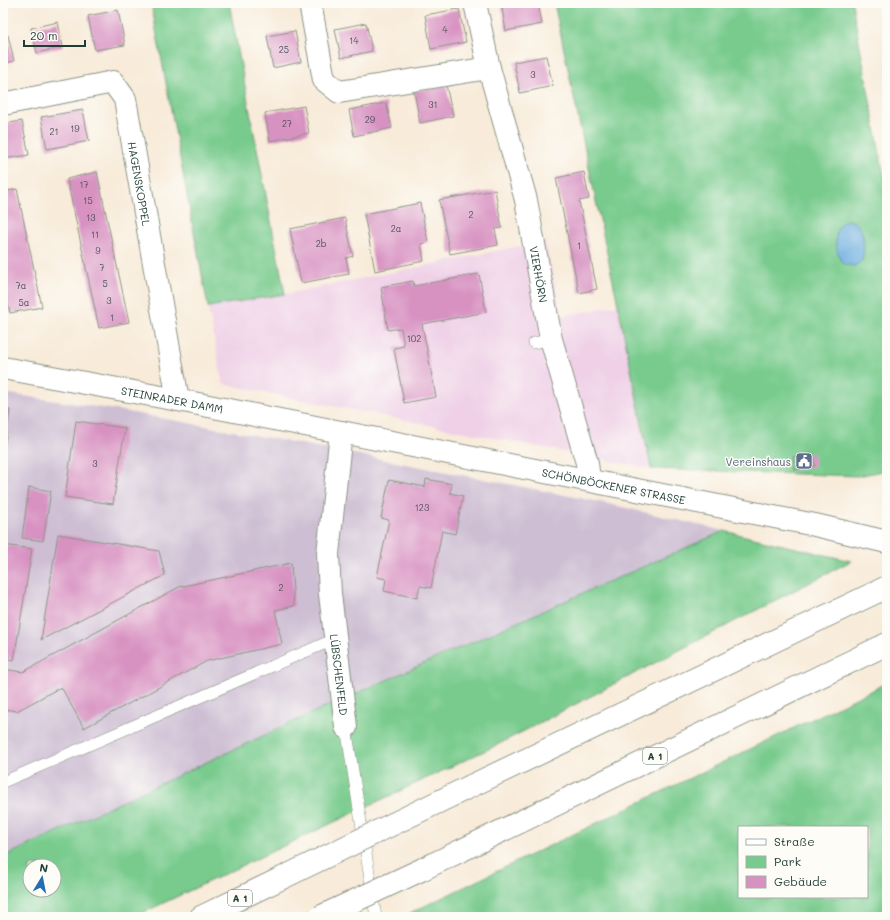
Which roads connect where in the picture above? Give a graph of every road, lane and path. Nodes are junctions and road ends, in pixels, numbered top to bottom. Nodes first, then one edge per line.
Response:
1 (310, 3) edge
2 (475, 3) edge
3 (489, 68) junction
4 (3, 104) edge
5 (3, 368) edge
6 (178, 400) junction
7 (340, 432) junction
8 (589, 480) junction
9 (887, 542) edge
10 (887, 587) edge
11 (335, 639) junction
12 (887, 644) edge
13 (346, 727) joint
14 (3, 782) edge
15 (201, 917) edge
16 (320, 917) edge
17 (376, 917) edge

1 - 3 main road
2 - 3 main road, VIERHÖRN
3 - 8 main road, VIERHÖRN
4 - 6 main road, HAGENSKOPPEL
5 - 6 main road, STEINRADER DAMM
6 - 7 main road, STEINRADER DAMM
7 - 8 main road, SCHÖNBÖCKENER STRASSE
7 - 11 main road, LÜBSCHENFELD
8 - 9 main road, SCHÖNBÖCKENER STRASSE
10 - 15 main road, A 1, bridge
11 - 13 main road, LÜBSCHENFELD
11 - 14 lane
12 - 16 main road, A 1, bridge
13 - 17 lane, LÜBSCHENFELD

